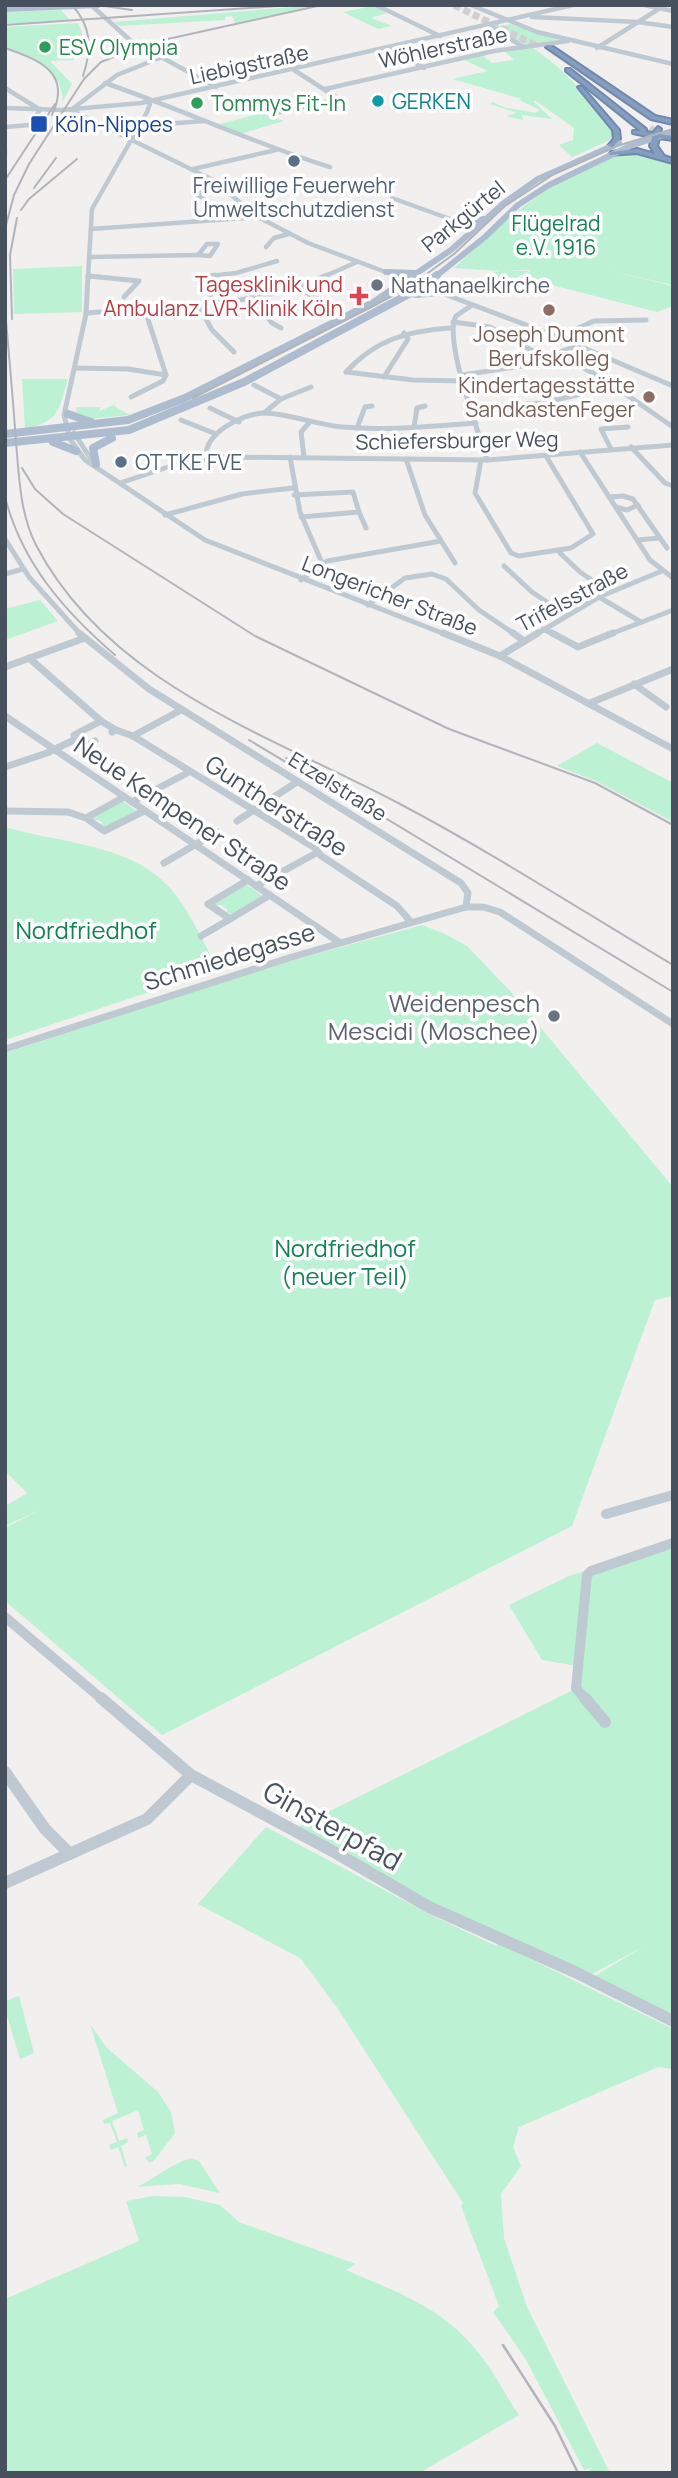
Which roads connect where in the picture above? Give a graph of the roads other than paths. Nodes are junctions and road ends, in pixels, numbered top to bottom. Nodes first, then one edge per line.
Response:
1 (98, 5) edge
2 (376, 5) edge
3 (471, 5) edge
4 (544, 5) edge
5 (573, 5) edge
6 (644, 5) edge
7 (665, 5) edge
8 (92, 6) edge
9 (5, 9) edge
10 (659, 9) junction
11 (552, 10) junction
12 (673, 11) edge
13 (530, 16) junction
14 (506, 22) junction
15 (638, 22) junction
16 (490, 26) junction
17 (673, 27) edge
18 (440, 36) junction
19 (568, 41) junction
20 (548, 46) tunnel mouth
21 (523, 47) junction
22 (539, 47) tunnel mouth
23 (391, 48) junction
24 (597, 48) junction
25 (673, 54) edge
26 (162, 57) junction
27 (662, 61) junction
28 (559, 63) junction
29 (573, 64) junction
30 (673, 64) edge
31 (424, 68) junction
32 (293, 70) junction
33 (105, 83) junction
34 (216, 87) junction
35 (6, 89) edge
36 (325, 89) junction
37 (340, 99) junction
38 (157, 100) junction
39 (28, 102) junction
40 (148, 102) junction
41 (348, 105) dead end
42 (5, 108) edge
43 (26, 109) junction
44 (41, 109) junction
45 (71, 110) junction
46 (275, 113) dead end
47 (653, 118) junction
48 (206, 121) junction
49 (611, 124) junction
50 (673, 124) edge
51 (138, 126) junction
52 (5, 127) edge
53 (673, 132) edge
54 (659, 136) edge
55 (132, 138) junction
56 (673, 149) edge
57 (276, 150) junction
58 (611, 150) junction
59 (662, 157) junction
60 (673, 161) edge
61 (330, 167) dead end
62 (193, 169) junction
63 (538, 179) junction
64 (558, 180) junction
65 (224, 187) junction
66 (541, 190) junction
67 (392, 198) dead end
68 (207, 200) dead end
69 (258, 217) junction
70 (484, 219) junction
71 (453, 220) junction
72 (494, 227) junction
73 (475, 228) junction
74 (91, 229) junction
75 (289, 234) junction
76 (485, 237) junction
77 (266, 247) dead end
78 (198, 255) dead end
79 (89, 257) junction
80 (277, 261) dead end
81 (357, 262) junction
82 (386, 272) junction
83 (420, 272) junction
84 (89, 276) junction
85 (434, 279) junction
86 (409, 280) junction
87 (398, 284) junction
88 (424, 286) junction
89 (299, 288) junction
90 (439, 292) junction
91 (410, 295) junction
92 (124, 297) dead end
93 (253, 299) junction
94 (216, 304) junction
95 (472, 304) junction
96 (199, 306) junction
97 (333, 308) dead end
98 (145, 310) junction
99 (86, 313) junction
100 (646, 320) dead end
101 (452, 325) junction
102 (281, 328) dead end
103 (404, 333) junction
104 (558, 337) junction
105 (579, 345) junction
106 (234, 352) dead end
107 (547, 359) junction
108 (75, 368) junction
109 (584, 368) dead end
110 (166, 375) junction
111 (384, 377) junction
112 (463, 378) junction
113 (254, 385) dead end
114 (614, 386) junction
115 (673, 386) edge
116 (311, 387) dead end
117 (131, 397) dead end
118 (281, 399) junction
119 (169, 405) junction
120 (372, 405) dead end
121 (425, 406) dead end
122 (473, 407) junction
123 (210, 408) dead end
124 (68, 409) junction
125 (264, 413) junction
126 (180, 416) junction
127 (112, 422) junction
128 (239, 422) junction
129 (309, 422) junction
130 (476, 424) junction
131 (414, 427) junction
132 (628, 427) dead end
133 (673, 427) edge
134 (68, 428) junction
135 (138, 428) junction
136 (357, 428) junction
137 (5, 434) edge
138 (216, 434) junction
139 (73, 437) junction
140 (42, 440) junction
141 (5, 443) edge
142 (673, 445) edge
143 (631, 447) junction
144 (611, 449) junction
145 (76, 451) junction
146 (580, 452) junction
147 (545, 456) junction
148 (290, 457) junction
149 (304, 457) junction
150 (206, 459) junction
151 (407, 459) junction
152 (484, 460) junction
153 (97, 466) junction
154 (120, 483) junction
155 (673, 486) edge
156 (294, 492) junction
157 (609, 498) junction
158 (638, 505) junction
159 (615, 507) junction
160 (359, 512) junction
161 (165, 515) junction
162 (300, 517) junction
163 (366, 528) dead end
164 (5, 538) edge
165 (659, 538) junction
166 (638, 540) junction
167 (441, 541) junction
168 (667, 548) dead end
169 (560, 553) dead end
170 (323, 563) junction
171 (455, 563) dead end
172 (503, 566) dead end
173 (23, 569) junction
174 (662, 571) junction
175 (5, 574) edge
176 (673, 578) edge
177 (301, 580) junction
178 (609, 592) junction
179 (599, 597) junction
180 (368, 605) junction
181 (673, 610) edge
182 (566, 615) junction
183 (641, 622) junction
184 (543, 629) junction
185 (82, 639) junction
186 (524, 641) junction
187 (500, 656) junction
188 (29, 658) junction
189 (5, 667) edge
190 (673, 669) edge
191 (661, 674) junction
192 (673, 682) edge
193 (634, 684) junction
194 (590, 703) junction
195 (666, 707) dead end
196 (181, 710) junction
197 (5, 716) edge
198 (101, 721) junction
199 (133, 736) junction
200 (78, 738) junction
201 (95, 741) dead end
202 (54, 749) junction
203 (673, 749) edge
204 (5, 767) edge
205 (189, 772) junction
206 (298, 782) junction
207 (124, 797) junction
208 (132, 802) junction
209 (5, 811) edge
210 (144, 811) junction
211 (255, 811) junction
212 (86, 818) junction
213 (237, 821) dead end
214 (217, 832) dead end
215 (195, 845) junction
216 (318, 852) junction
217 (164, 863) dead end
218 (248, 880) junction
219 (256, 886) junction
220 (270, 895) junction
221 (466, 907) junction
222 (230, 919) junction
223 (411, 922) junction
224 (201, 936) dead end
225 (339, 942) junction
226 (673, 1024) edge
227 (5, 1049) edge
228 (673, 1495) edge
229 (606, 1514) dead end
230 (673, 1543) edge
231 (6, 1620) edge
232 (605, 1722) dead end
233 (5, 1772) edge
234 (191, 1775) junction
235 (70, 1854) junction
236 (5, 1883) edge
237 (673, 2021) edge

1 - 8 main road
2 - 18 street
3 - 14 street
4 - 11 street
5 - 11 street, Liebigstraße
6 - 10 street
7 - 10 street
8 - 9 main road
8 - 26 street
10 - 12 street
10 - 15 street
11 - 13 street, Liebigstraße
13 - 14 street, Liebigstraße
13 - 15 street
14 - 16 street, Liebigstraße
14 - 19 street
15 - 17 street
15 - 24 street
16 - 18 street, Liebigstraße
16 - 21 street
18 - 23 street, Liebigstraße
19 - 21 street, Wöhlerstraße
19 - 24 street
20 - 29 highway
21 - 31 street, Wöhlerstraße
22 - 28 highway
23 - 31 street
23 - 32 street, Liebigstraße
24 - 27 street
25 - 27 street
26 - 33 street
26 - 34 street
27 - 30 street
28 - 49 highway
28 - 54 highway
29 - 47 highway
29 - 54 highway
31 - 36 street, Wöhlerstraße
32 - 34 street, Liebigstraße
32 - 36 street
33 - 38 street
33 - 45 street
34 - 38 street, Liebigstraße
35 - 39 street
36 - 37 street
37 - 41 street
37 - 46 street
38 - 40 street, Liebigstraße
38 - 48 street
39 - 43 street
39 - 44 street
40 - 45 street, Liebigstraße
40 - 51 street
42 - 43 street, Liebigstraße
43 - 44 street, Liebigstraße
44 - 45 street, Liebigstraße
44 - 52 street
45 - 55 street
47 - 50 highway
47 - 54 highway
48 - 51 street
48 - 57 street
49 - 54 highway
49 - 58 highway
50 - 54 main road, Parkgürtel
51 - 55 street
53 - 54 main road, Parkgürtel
54 - 56 highway
54 - 58 main road, Parkgürtel
54 - 59 highway
55 - 62 street
55 - 74 street
57 - 61 street
57 - 62 street
58 - 59 highway
58 - 63 main road, Parkgürtel
58 - 64 main road, Parkgürtel
59 - 60 highway
62 - 65 street
63 - 64 main road
63 - 66 main road
63 - 70 main road, Parkgürtel
64 - 66 main road, Parkgürtel
65 - 68 street
65 - 69 street
66 - 72 main road, Parkgürtel
67 - 71 street
69 - 74 street
69 - 75 street
70 - 71 main road
70 - 73 main road, Parkgürtel
71 - 73 street
72 - 73 main road
72 - 76 main road, Parkgürtel
73 - 76 main road
73 - 83 main road, Parkgürtel
74 - 79 street
75 - 77 street
75 - 81 street
76 - 85 main road, Parkgürtel
78 - 79 street
79 - 84 street
80 - 94 street
81 - 82 street
81 - 89 street
82 - 83 main road
82 - 86 street
82 - 87 main road
83 - 86 main road, Parkgürtel
84 - 92 street
84 - 99 street
85 - 88 main road, Parkgürtel
85 - 90 main road
86 - 87 main road, Parkgürtel
86 - 88 street
87 - 119 main road, Parkgürtel
88 - 90 street
88 - 91 main road, Parkgürtel
89 - 93 street
89 - 97 street
90 - 91 main road
90 - 95 street
91 - 126 main road, Parkgürtel
93 - 94 street
93 - 102 street
94 - 96 street
95 - 101 street
95 - 104 street
96 - 98 street
96 - 106 street
98 - 99 street
98 - 110 street
99 - 108 street
100 - 104 street
101 - 103 street
101 - 107 street
101 - 112 street
103 - 111 street
103 - 111 street
104 - 105 street
105 - 107 street
105 - 115 street
107 - 112 street
108 - 110 street
108 - 124 street
109 - 114 street
110 - 117 street
111 - 112 street
112 - 122 street
113 - 118 street
114 - 122 street
114 - 133 street
116 - 118 street
118 - 125 street
119 - 126 main road
119 - 127 main road, Parkgürtel
120 - 136 street
121 - 131 street
122 - 130 street
123 - 128 street
124 - 127 main road
124 - 134 street
125 - 128 street
125 - 129 street
126 - 135 main road, Parkgürtel
126 - 138 street
127 - 134 main road, Parkgürtel
128 - 138 street
129 - 136 street
129 - 149 street
130 - 131 street
130 - 152 street
131 - 136 street
132 - 144 street
134 - 137 main road, Parkgürtel
134 - 139 street
135 - 139 main road, Parkgürtel
135 - 153 main road
138 - 150 street
139 - 140 main road, Parkgürtel
139 - 145 street
139 - 153 street, Longericher Straße
140 - 141 main road, Parkgürtel
140 - 145 main road
142 - 143 street, Schiefersburger Weg
143 - 144 street, Schiefersburger Weg
143 - 155 street
144 - 146 street, Schiefersburger Weg
145 - 153 street, Longericher Straße
146 - 147 street, Schiefersburger Weg
146 - 157 street
147 - 152 street, Schiefersburger Weg
147 - 152 street
148 - 149 street, Schiefersburger Weg
148 - 150 street, Schiefersburger Weg
148 - 156 street
149 - 151 street, Schiefersburger Weg
150 - 154 street, Schiefersburger Weg
151 - 152 street, Schiefersburger Weg
151 - 167 street
153 - 154 street, Longericher Straße
154 - 161 street, Longericher Straße
156 - 160 street
156 - 161 street
156 - 162 street
157 - 158 street
157 - 159 street
158 - 159 street
158 - 165 street
159 - 166 street
160 - 162 street
160 - 163 street
161 - 177 street, Longericher Straße
162 - 170 street
164 - 173 street, Etzelstraße
165 - 166 street
165 - 168 street
166 - 174 street
167 - 170 street
167 - 171 street
169 - 178 street
170 - 177 street
172 - 182 street
173 - 175 street
173 - 185 street, Etzelstraße
174 - 176 street
174 - 178 street, Trifelsstraße
177 - 180 street, Longericher Straße
178 - 179 street, Trifelsstraße
179 - 182 street, Trifelsstraße
179 - 183 street
180 - 186 street
180 - 187 street, Longericher Straße
181 - 183 street
182 - 184 street, Trifelsstraße
183 - 184 street
184 - 186 street, Trifelsstraße
185 - 188 street
185 - 196 street, Etzelstraße
186 - 187 street, Trifelsstraße
187 - 194 street, Longericher Straße
188 - 189 street
188 - 198 street
190 - 191 street
191 - 192 street
191 - 193 street
193 - 194 street
193 - 195 street
194 - 203 street, Longericher Straße
196 - 199 street
196 - 206 street, Etzelstraße
197 - 202 street, Neue Kempener Straße
198 - 199 street, Guntherstraße
198 - 200 street
199 - 205 street, Guntherstraße
200 - 201 street
200 - 202 street
202 - 204 street
202 - 207 street, Neue Kempener Straße
205 - 208 street
205 - 211 street, Guntherstraße
206 - 211 street
206 - 221 street, Etzelstraße
207 - 208 street, Neue Kempener Straße
207 - 212 street
208 - 210 street, Neue Kempener Straße
209 - 212 street
210 - 212 street
210 - 215 street, Neue Kempener Straße
211 - 213 street
211 - 216 street, Guntherstraße
214 - 215 street
215 - 217 street
215 - 218 street, Neue Kempener Straße
216 - 219 street
216 - 223 street, Guntherstraße
218 - 219 street, Neue Kempener Straße
218 - 222 street
219 - 220 street, Neue Kempener Straße
220 - 222 street
220 - 225 street, Neue Kempener Straße
221 - 223 street, Schmiedegasse
221 - 226 street
222 - 224 street
223 - 225 street, Schmiedegasse
225 - 227 street, Schmiedegasse
228 - 229 street
230 - 232 street
231 - 234 street, Ginsterpfad
233 - 235 street
234 - 235 street
234 - 237 street, Ginsterpfad
235 - 236 street

